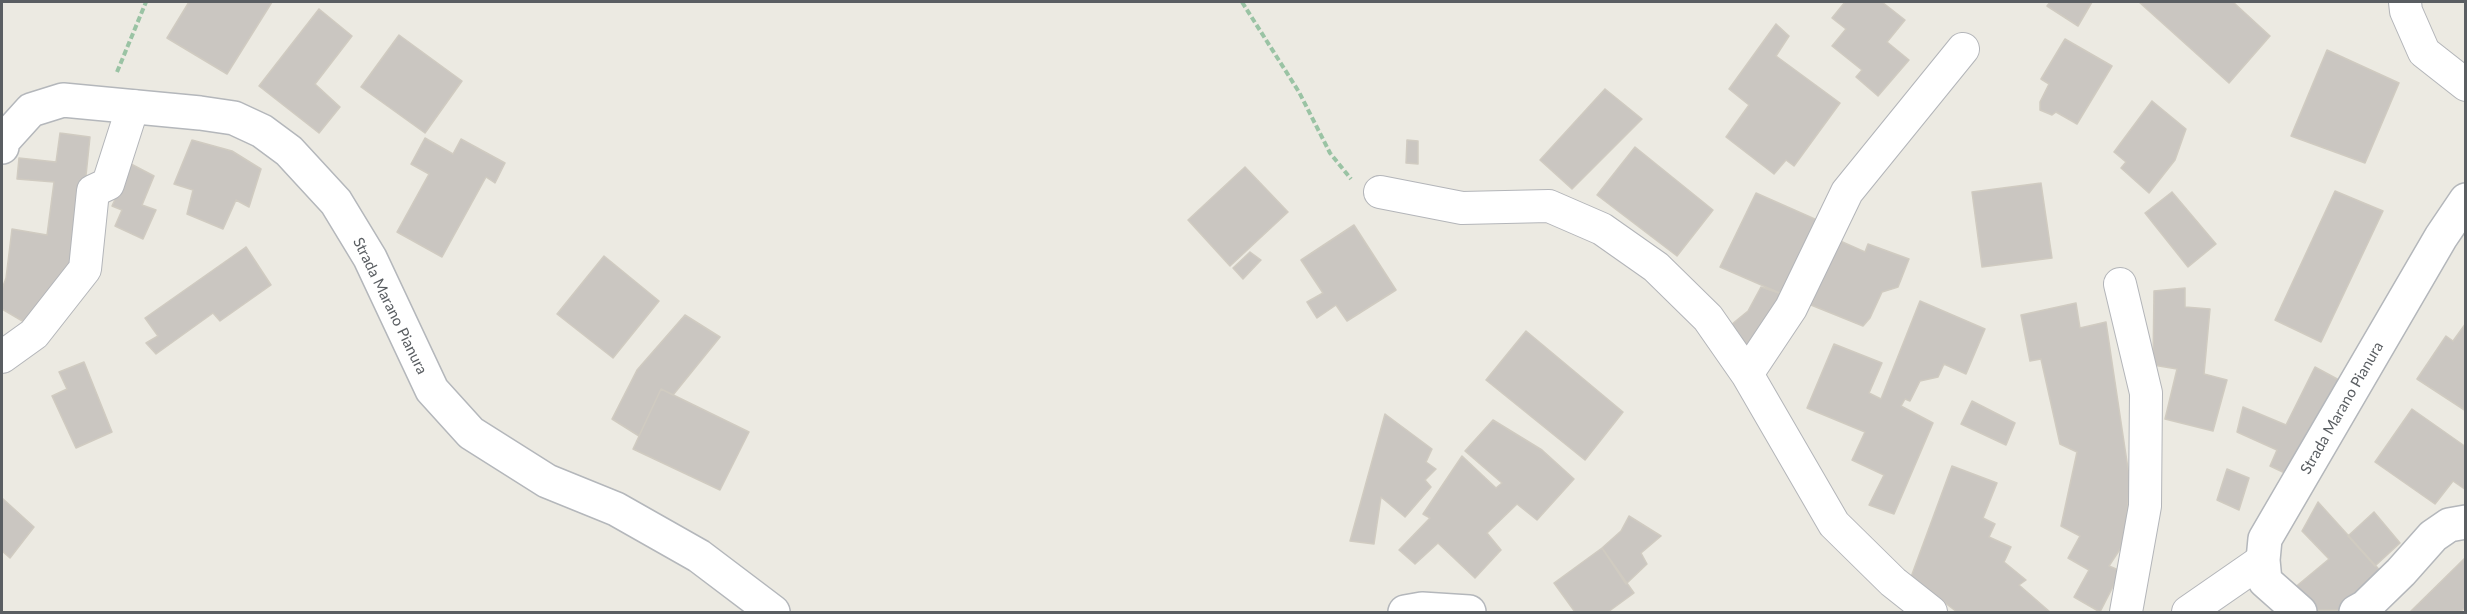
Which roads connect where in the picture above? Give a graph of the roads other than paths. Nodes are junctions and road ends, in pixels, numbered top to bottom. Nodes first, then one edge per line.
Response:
1 (2405, 2) edge
2 (1963, 50) dead end
3 (2466, 85) edge
4 (123, 94) junction
5 (2, 147) edge
6 (1380, 192) road end
7 (2466, 200) edge
8 (2120, 284) dead end
9 (2, 357) edge
10 (1747, 374) junction
11 (2466, 522) edge
12 (2263, 560) junction
13 (773, 612) edge
14 (1405, 612) edge
15 (1469, 612) edge
16 (1931, 612) edge
17 (2126, 612) edge
18 (2188, 612) edge
19 (2300, 612) edge
20 (2356, 612) edge

1 - 3 street
2 - 10 street
4 - 5 street, Strada Marano Pianura
4 - 9 street
4 - 13 street, Strada Marano Pianura
6 - 10 street
7 - 12 street, Strada Marano Pianura
8 - 17 street
10 - 16 street
11 - 20 street
12 - 18 street
12 - 19 street, Strada Marano Pianura
14 - 15 street

